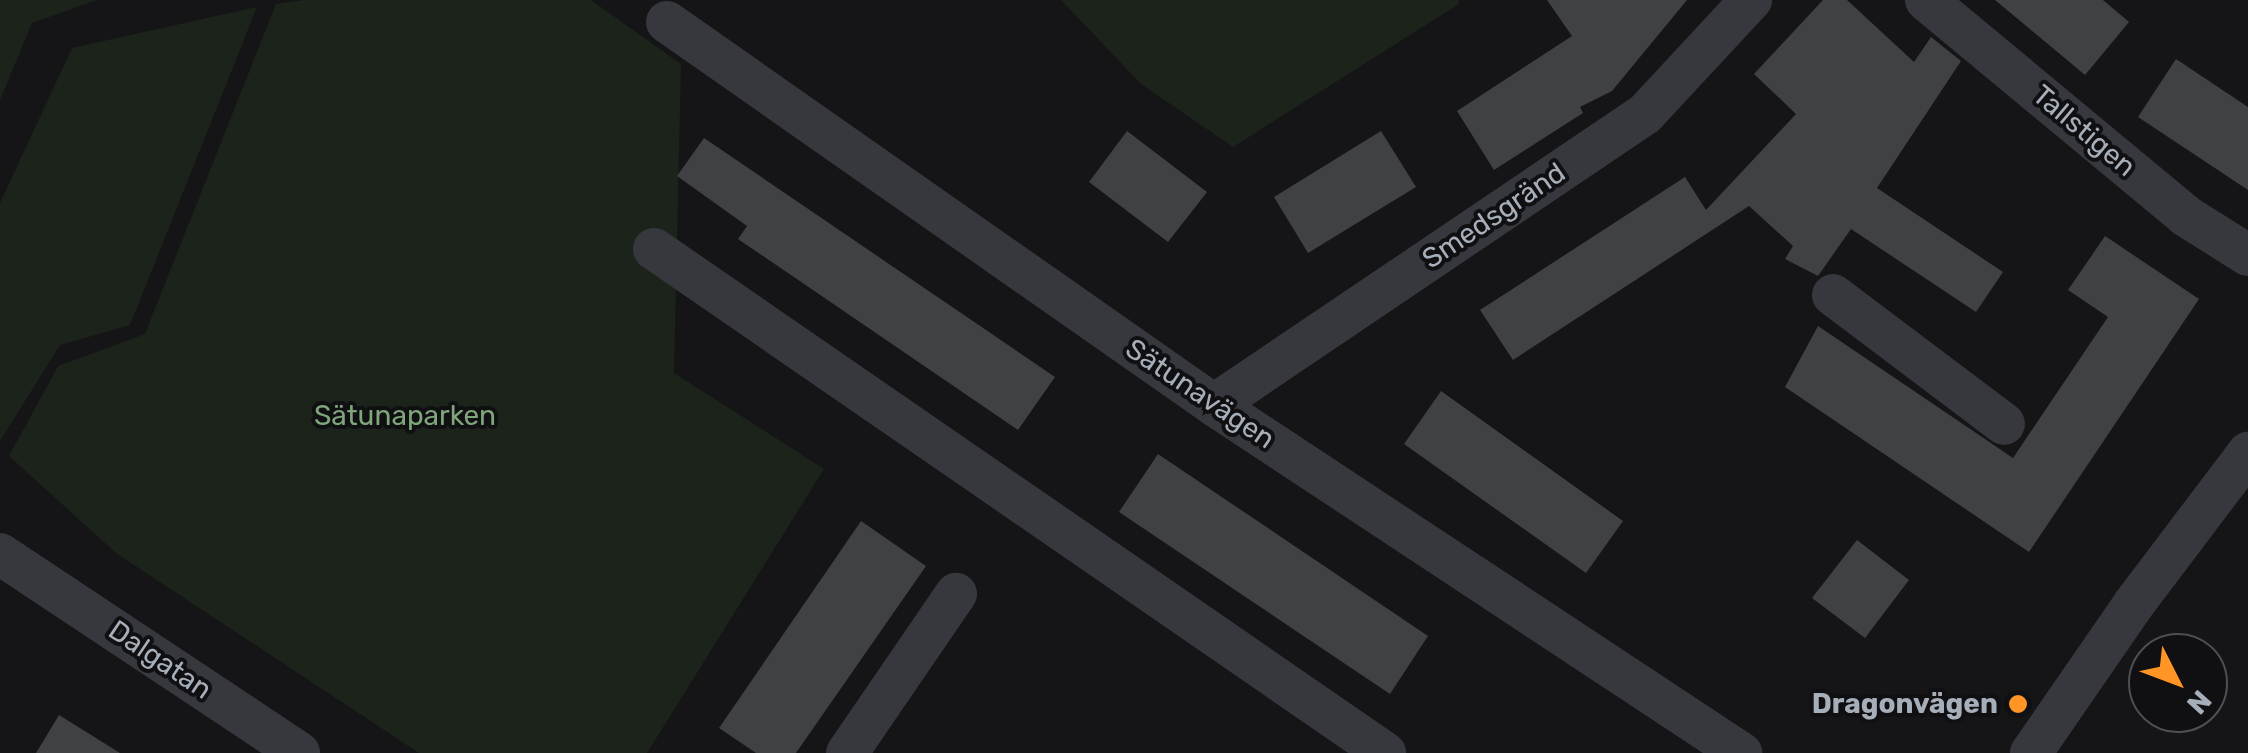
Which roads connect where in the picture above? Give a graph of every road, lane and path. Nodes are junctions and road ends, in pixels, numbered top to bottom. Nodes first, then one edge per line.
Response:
1 (1750, 0) edge
2 (1926, 0) edge
3 (667, 22) dead end
4 (654, 249) dead end
5 (2248, 256) edge
6 (1833, 296) dead end
7 (1214, 405) junction
8 (2004, 424) dead end
9 (2248, 453) edge
10 (10, 561) edge
11 (956, 594) dead end
12 (299, 753) edge
13 (847, 753) edge
14 (1385, 753) edge
15 (1741, 753) edge
16 (2031, 753) edge

1 - 7 street, Smedsgränd
2 - 5 street, Tallstigen
3 - 7 street, Sätunavägen
4 - 14 street
6 - 8 street
7 - 15 street, Sätunavägen
9 - 16 street
10 - 12 street, Dalgatan
11 - 13 street

